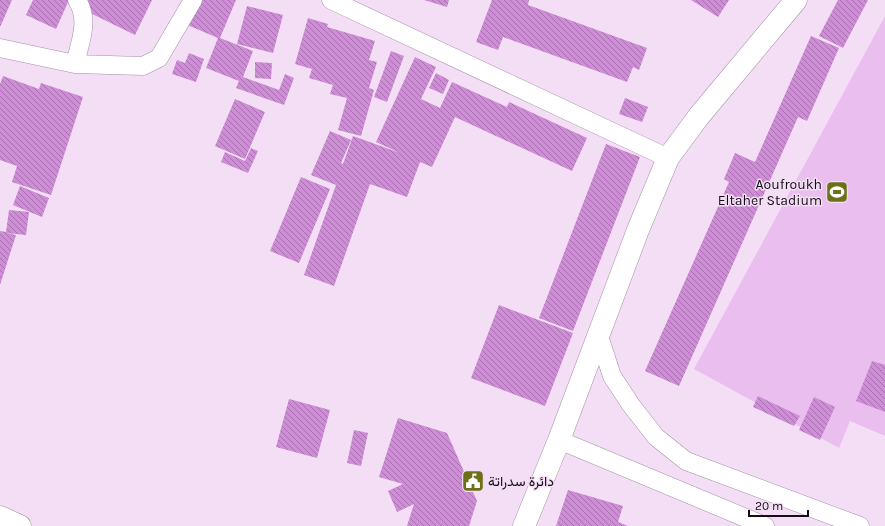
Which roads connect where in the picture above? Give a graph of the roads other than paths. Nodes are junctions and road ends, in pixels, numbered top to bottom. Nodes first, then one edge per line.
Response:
1 (77, 0) edge
2 (193, 0) edge
3 (331, 0) edge
4 (796, 0) edge
5 (0, 48) edge
6 (75, 64) junction
7 (668, 158) junction
8 (598, 333) junction
9 (559, 440) junction
10 (0, 517) edge
11 (20, 526) edge
12 (524, 526) edge
13 (765, 526) edge
14 (860, 526) edge

1 - 6 street
2 - 6 street
3 - 7 street
4 - 7 main road
5 - 6 street
7 - 8 main road
8 - 9 main road
8 - 14 street
9 - 12 main road
9 - 13 street
10 - 11 main road

